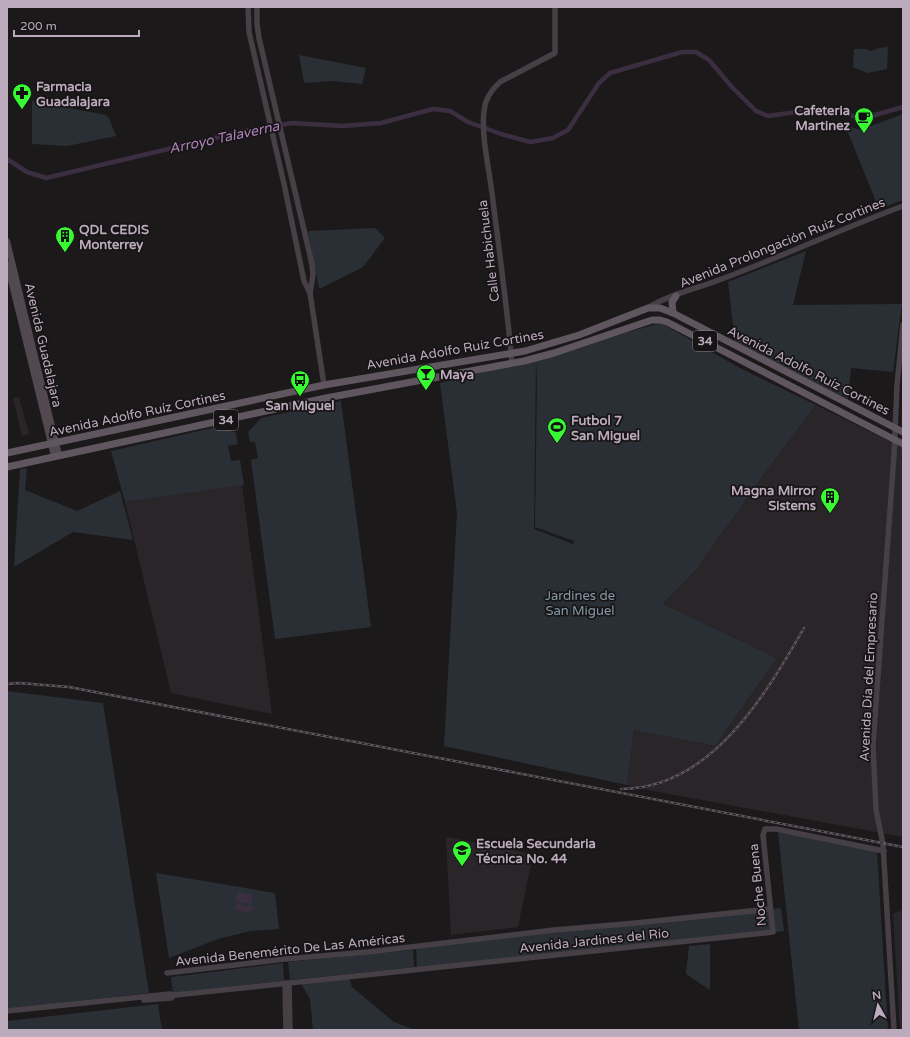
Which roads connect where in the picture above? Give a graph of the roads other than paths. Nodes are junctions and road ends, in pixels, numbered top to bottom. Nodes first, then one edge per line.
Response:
1 (248, 7) edge
2 (257, 7) edge
3 (555, 7) edge
4 (293, 182) junction
5 (284, 184) junction
6 (903, 206) edge
7 (7, 240) edge
8 (7, 264) edge
9 (312, 264) junction
10 (301, 266) junction
11 (12, 282) edge
12 (310, 293) junction
13 (673, 297) junction
14 (648, 308) junction
15 (660, 308) junction
16 (673, 313) junction
17 (903, 326) edge
18 (511, 353) junction
19 (512, 363) junction
20 (324, 385) junction
21 (895, 428) junction
22 (903, 432) edge
23 (895, 439) junction
24 (54, 443) junction
25 (903, 444) edge
26 (7, 453) edge
27 (57, 456) junction
28 (7, 467) edge
29 (884, 851) junction
30 (770, 909) junction
31 (773, 932) joint
32 (416, 946) joint
33 (167, 973) dead end
34 (287, 983) junction
35 (175, 995) junction
36 (7, 1011) edge
37 (7, 1014) edge
38 (286, 1030) edge
39 (290, 1030) edge
40 (894, 1030) edge

1 - 5 street
2 - 4 street
3 - 18 street, Calle Habichuela
4 - 5 street
4 - 9 street
5 - 10 street
6 - 13 street, Avenida Prolongación Ruíz Cortines
7 - 11 main road, Avenida Guadalajara
8 - 11 main road, Avenida Guadalajara
9 - 10 street
9 - 12 street
10 - 12 street
11 - 24 main road, Avenida Guadalajara
12 - 20 street
13 - 14 street, Avenida Prolongación Ruíz Cortines
13 - 15 street, Avenida Prolongación Ruíz Cortines
13 - 16 main road
14 - 15 main road, Avenida Adolfo Ruíz Cortines / 34
14 - 18 main road, Avenida Adolfo Ruíz Cortines / 34
15 - 16 main road, Avenida Adolfo Ruíz Cortines / 34
16 - 21 main road, Avenida Adolfo Ruíz Cortines / 34
17 - 21 street, Avenida Día del Empresario
18 - 19 street, Calle Habichuela
18 - 20 main road, Avenida Adolfo Ruíz Cortines / 34
19 - 23 main road, Avenida Adolfo Ruíz Cortines / 34
19 - 27 main road, Avenida Adolfo Ruíz Cortines / 34
20 - 24 main road, Avenida Adolfo Ruíz Cortines / 34
21 - 22 main road, Avenida Adolfo Ruíz Cortines
21 - 23 street, Avenida Día del Empresario
23 - 25 main road, Avenida Adolfo Ruíz Cortines
23 - 29 street, Avenida Día del Empresario
24 - 26 main road, Avenida Adolfo Ruíz Cortines / 34
24 - 27 main road, Avenida Guadalajara
27 - 28 main road, Avenida Adolfo Ruíz Cortines / 34
29 - 30 street, Noche Buena
29 - 40 street, Avenida Día del Empresario
30 - 31 street, Noche Buena
30 - 32 street, Avenida Jardines del Río
31 - 34 street, Avenida Jardines del Río
32 - 33 street, Avenida Benemérito De Las Américas
34 - 35 street
34 - 38 street
34 - 39 street
35 - 36 street
35 - 37 street

